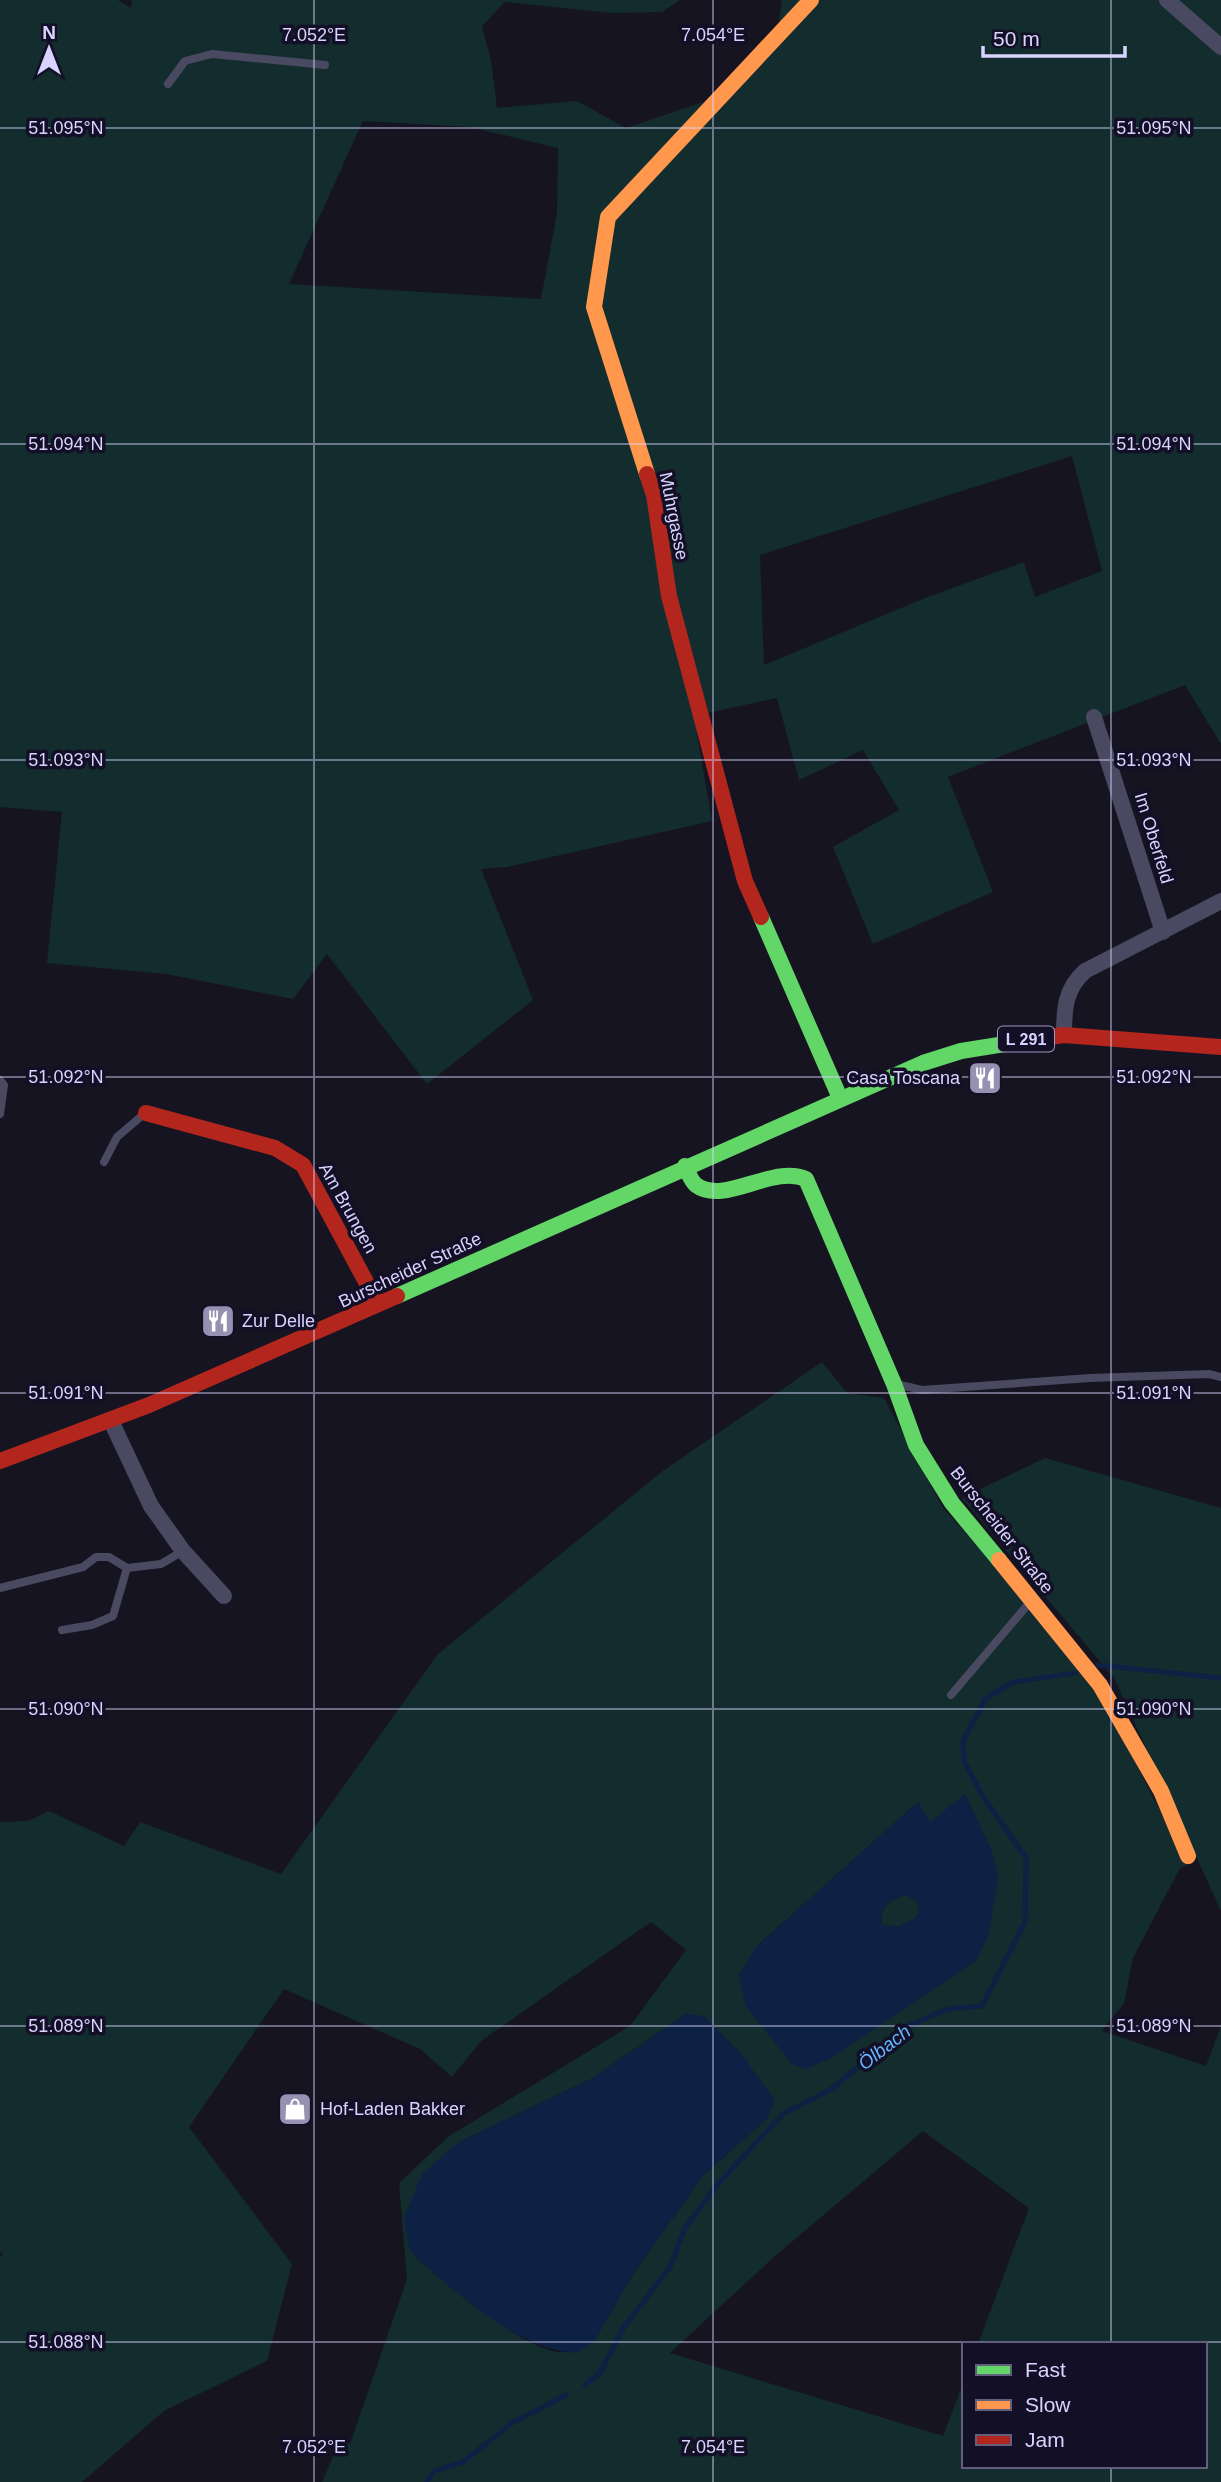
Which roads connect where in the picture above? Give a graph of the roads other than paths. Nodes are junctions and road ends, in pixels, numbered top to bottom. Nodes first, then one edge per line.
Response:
1 (811, 0) edge
2 (1167, 0) edge
3 (1221, 47) edge
4 (325, 65) dead end
5 (168, 84) dead end
6 (1094, 717) dead end
7 (1221, 901) edge
8 (1163, 932) junction
9 (1064, 1035) junction
10 (1221, 1047) edge
11 (0, 1080) edge
12 (840, 1098) junction
13 (146, 1113) joint
14 (0, 1114) edge
15 (104, 1162) dead end
16 (685, 1166) junction
17 (378, 1304) junction
18 (1221, 1377) edge
19 (894, 1384) junction
20 (111, 1421) junction
21 (0, 1461) edge
22 (183, 1551) junction
23 (127, 1568) junction
24 (0, 1588) edge
25 (224, 1596) dead end
26 (1032, 1600) junction
27 (62, 1630) dead end
28 (951, 1695) dead end
29 (1188, 1856) dead end

1 - 12 street, Muhrgasse
2 - 3 street
4 - 5 lane
6 - 8 street, Im Oberfeld
7 - 8 street
8 - 9 street
9 - 10 street, Burscheider Straße / L 291
9 - 12 street, Burscheider Straße / L 291
11 - 14 lane
12 - 16 street, Burscheider Straße / L 291
13 - 15 lane
13 - 17 street, Am Brungen
16 - 17 street, Burscheider Straße / L 291
16 - 19 street, Burscheider Straße
17 - 20 street, Burscheider Straße / L 291
18 - 19 lane
19 - 26 street, Burscheider Straße
20 - 21 street, Burscheider Straße / L 291
20 - 22 street
22 - 23 lane
22 - 25 street
23 - 24 lane
23 - 27 lane
26 - 28 lane
26 - 29 street, Burscheider Straße

